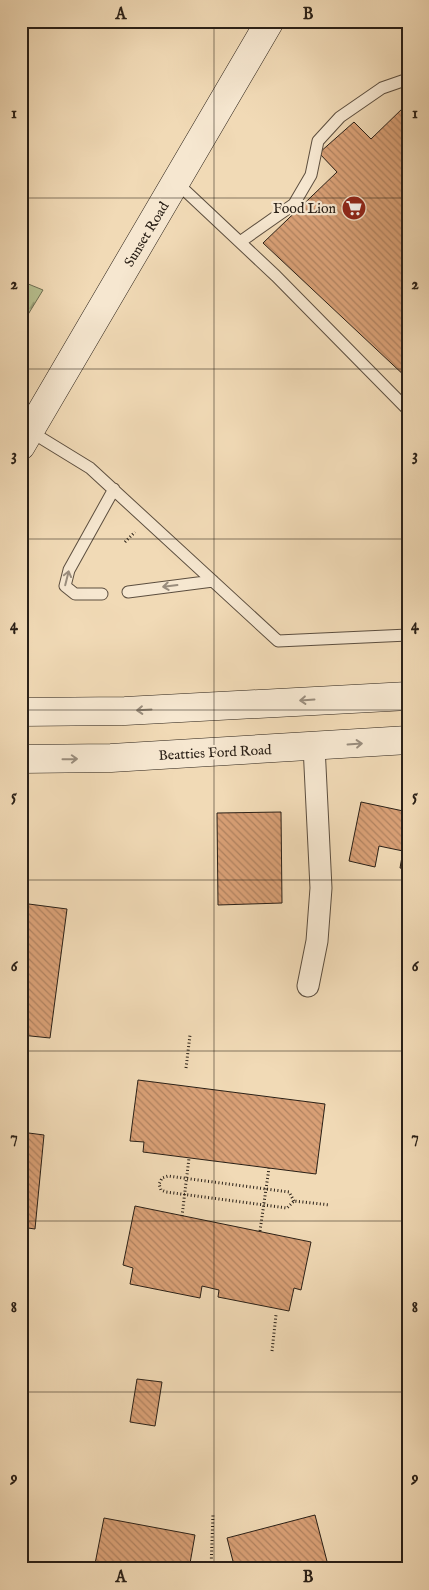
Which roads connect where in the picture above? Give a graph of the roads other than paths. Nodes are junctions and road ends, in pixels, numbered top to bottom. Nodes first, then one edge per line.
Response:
1 (270, 21) edge
2 (408, 79) edge
3 (176, 183) junction
4 (240, 242) junction
5 (408, 410) edge
6 (24, 435) edge
7 (114, 489) junction
8 (213, 581) junction
9 (128, 592) dead end
10 (102, 594) dead end
11 (408, 635) edge
12 (408, 696) edge
13 (21, 712) edge
14 (408, 740) edge
15 (314, 746) junction
16 (21, 759) edge
17 (308, 986) dead end

1 - 3 main road, Sunset Road
2 - 4 lane
3 - 4 lane
3 - 6 main road, Sunset Road
4 - 5 lane
6 - 7 lane
7 - 8 lane
10 -> 7 lane
8 -> 9 lane
8 - 11 lane
12 -> 13 main road
15 -> 14 main road, Beatties Ford Road
16 -> 15 main road, Beatties Ford Road
15 - 17 street

